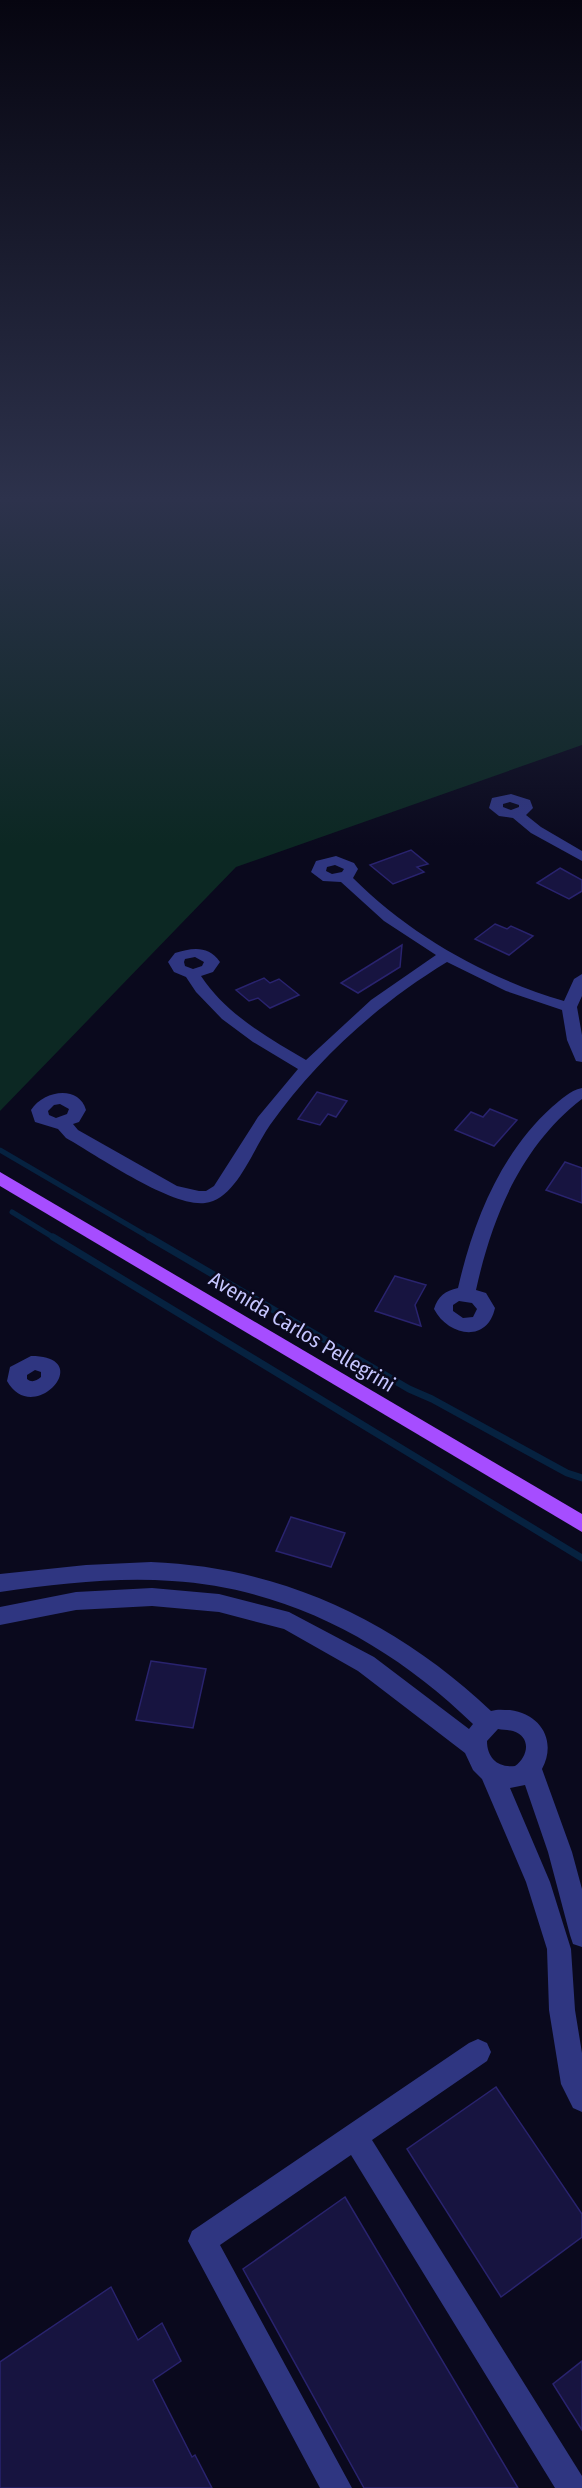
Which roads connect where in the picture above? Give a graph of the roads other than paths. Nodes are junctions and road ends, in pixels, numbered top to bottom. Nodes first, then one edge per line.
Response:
1 (516, 814) dead end
2 (582, 857) edge
3 (344, 877) dead end
4 (447, 955) junction
5 (192, 974) dead end
6 (582, 979) edge
7 (569, 1007) junction
8 (582, 1057) edge
9 (307, 1067) junction
10 (582, 1094) edge
11 (62, 1123) dead end
12 (0, 1178) edge
13 (466, 1294) dead end
14 (582, 1524) edge
15 (0, 1583) edge
16 (0, 1616) edge
17 (488, 1723) junction
18 (475, 1747) junction
19 (531, 1769) junction
20 (491, 1772) junction
21 (582, 1935) edge
22 (478, 2052) dead end
23 (582, 2099) edge
24 (354, 2136) junction
25 (337, 2488) edge
26 (572, 2488) edge

1 - 2 street
3 - 4 street
4 - 7 street
4 - 9 street
5 - 9 street
6 - 7 street
7 - 8 street
9 - 11 street
10 - 13 street
12 - 14 main road, Avenida Carlos Pellegrini
15 - 17 street
16 - 18 street
17 - 18 street
17 - 19 street
18 - 20 street
19 - 20 street
19 - 21 street
20 - 23 street
22 - 24 street
24 - 25 street
24 - 26 street

